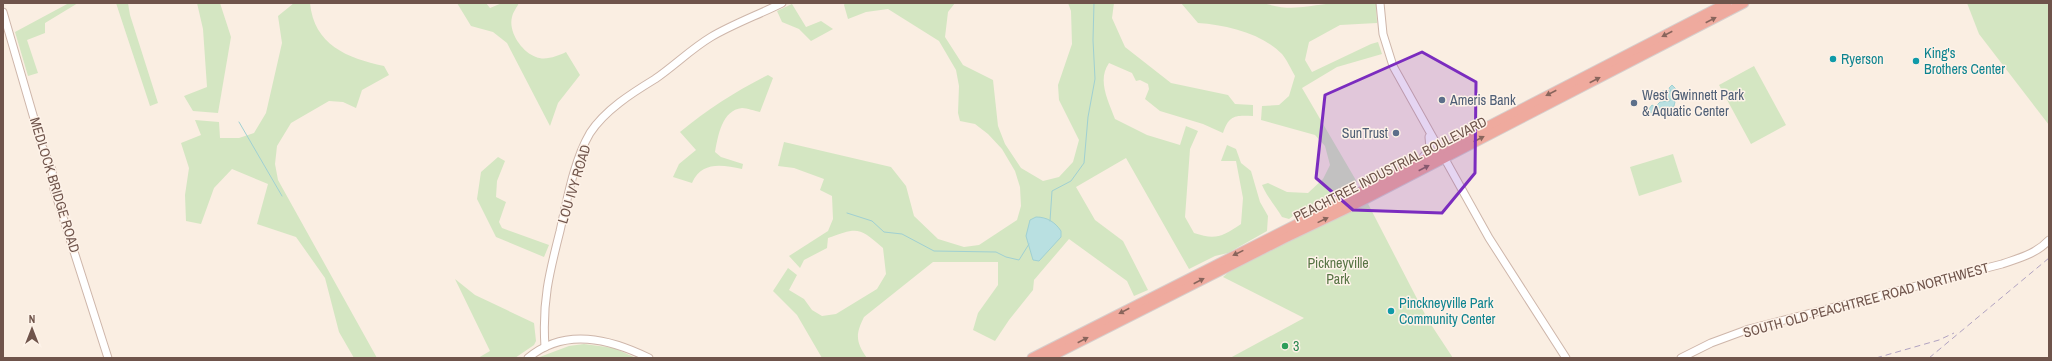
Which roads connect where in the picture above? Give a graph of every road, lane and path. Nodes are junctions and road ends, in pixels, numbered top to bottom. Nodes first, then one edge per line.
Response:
1 (782, 3) edge
2 (1380, 3) edge
3 (1726, 3) edge
4 (1744, 3) edge
5 (3, 12) edge
6 (1420, 114) junction
7 (1443, 153) junction
8 (1416, 162) junction
9 (2049, 240) edge
10 (545, 347) junction
11 (108, 358) edge
12 (528, 358) edge
13 (649, 358) edge
14 (1032, 358) edge
15 (1048, 358) edge
16 (1566, 358) edge
17 (1681, 358) edge

1 - 10 street, LOU IVY ROAD
2 - 6 street
3 -> 7 highway, PEACHTREE INDUSTRIAL BOULEVARD
7 -> 4 highway, PEACHTREE INDUSTRIAL BOULEVARD
5 - 11 street, MEDLOCK BRIDGE ROAD
6 - 7 street
6 - 8 street
7 - 8 highway, PEACHTREE INDUSTRIAL BOULEVARD
15 -> 7 highway, PEACHTREE INDUSTRIAL BOULEVARD
7 - 16 street
8 -> 14 highway, PEACHTREE INDUSTRIAL BOULEVARD
9 - 17 street, SOUTH OLD PEACHTREE ROAD NORTHWEST
10 - 12 street
10 - 13 street

